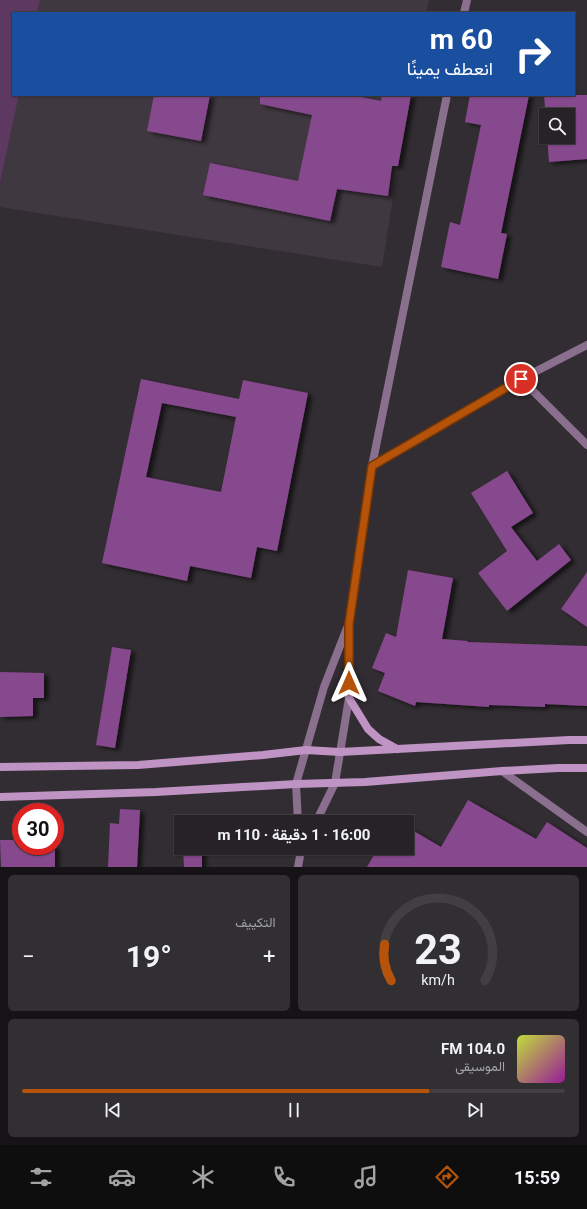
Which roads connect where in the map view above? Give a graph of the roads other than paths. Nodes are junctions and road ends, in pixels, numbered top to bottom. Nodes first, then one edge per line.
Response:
1 (467, 0) edge
2 (464, 12) edge
3 (447, 96) edge
4 (587, 345) edge
5 (521, 379) junction
6 (587, 445) edge
7 (372, 466) junction
8 (349, 624) junction
9 (349, 698) junction
10 (587, 740) edge
11 (398, 749) junction
12 (306, 750) junction
13 (340, 752) junction
14 (0, 767) edge
15 (587, 768) edge
16 (502, 771) junction
17 (335, 783) junction
18 (296, 784) junction
19 (0, 797) edge
20 (298, 815) edge
21 (319, 815) edge
22 (587, 832) edge
23 (300, 855) edge
24 (298, 867) edge

1 - 2 street
3 - 7 street
4 - 5 street
5 - 6 street
5 - 7 street
7 - 8 street
8 - 9 street
8 - 12 street
9 - 11 street
9 - 13 street
10 - 11 street
11 - 13 street
12 - 13 street
12 - 14 street
12 - 18 street
13 - 17 street
15 - 16 street
16 - 17 street
16 - 22 street
17 - 18 street
17 - 21 street
18 - 19 street
18 - 20 street
23 - 24 street

